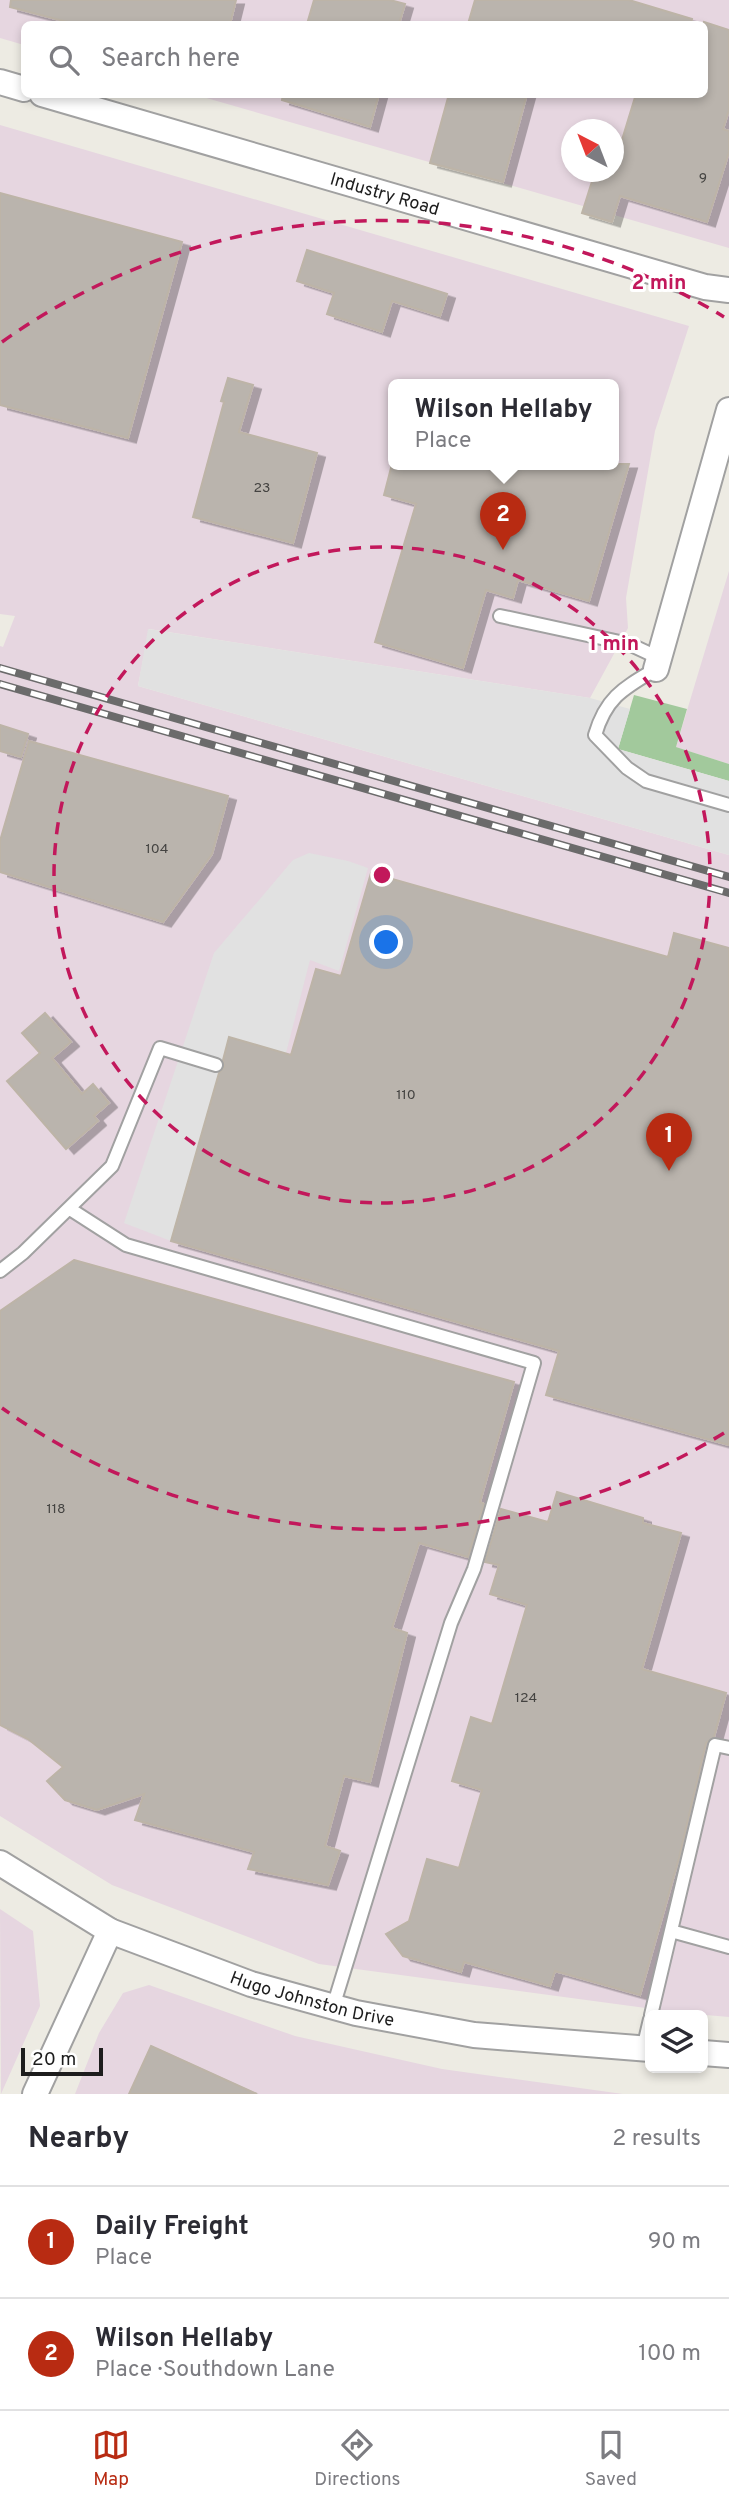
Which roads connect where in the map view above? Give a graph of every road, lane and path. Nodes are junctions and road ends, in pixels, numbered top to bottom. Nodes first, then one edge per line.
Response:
1 (0, 82) edge
2 (21, 88) edge
3 (56, 98) edge
4 (729, 290) edge
5 (729, 410) edge
6 (500, 616) dead end
7 (657, 664) junction
8 (729, 805) edge
9 (216, 1065) dead end
10 (69, 1209) junction
11 (0, 1271) edge
12 (729, 1748) edge
13 (0, 1863) edge
14 (110, 1931) junction
15 (671, 1931) junction
16 (729, 1947) edge
17 (333, 2007) junction
18 (653, 2010) edge
19 (645, 2049) edge
20 (708, 2053) edge
21 (729, 2055) edge
22 (35, 2094) edge

1 - 2 street
3 - 4 street, Industry Road
5 - 7 street
6 - 7 lane
7 - 8 lane
9 - 10 lane
10 - 11 lane
10 - 17 lane
12 - 15 lane
13 - 14 street, Hugo Johnston Drive
14 - 17 street, Hugo Johnston Drive
14 - 22 street
15 - 16 lane
15 - 18 lane
17 - 19 street, Hugo Johnston Drive
20 - 21 street

